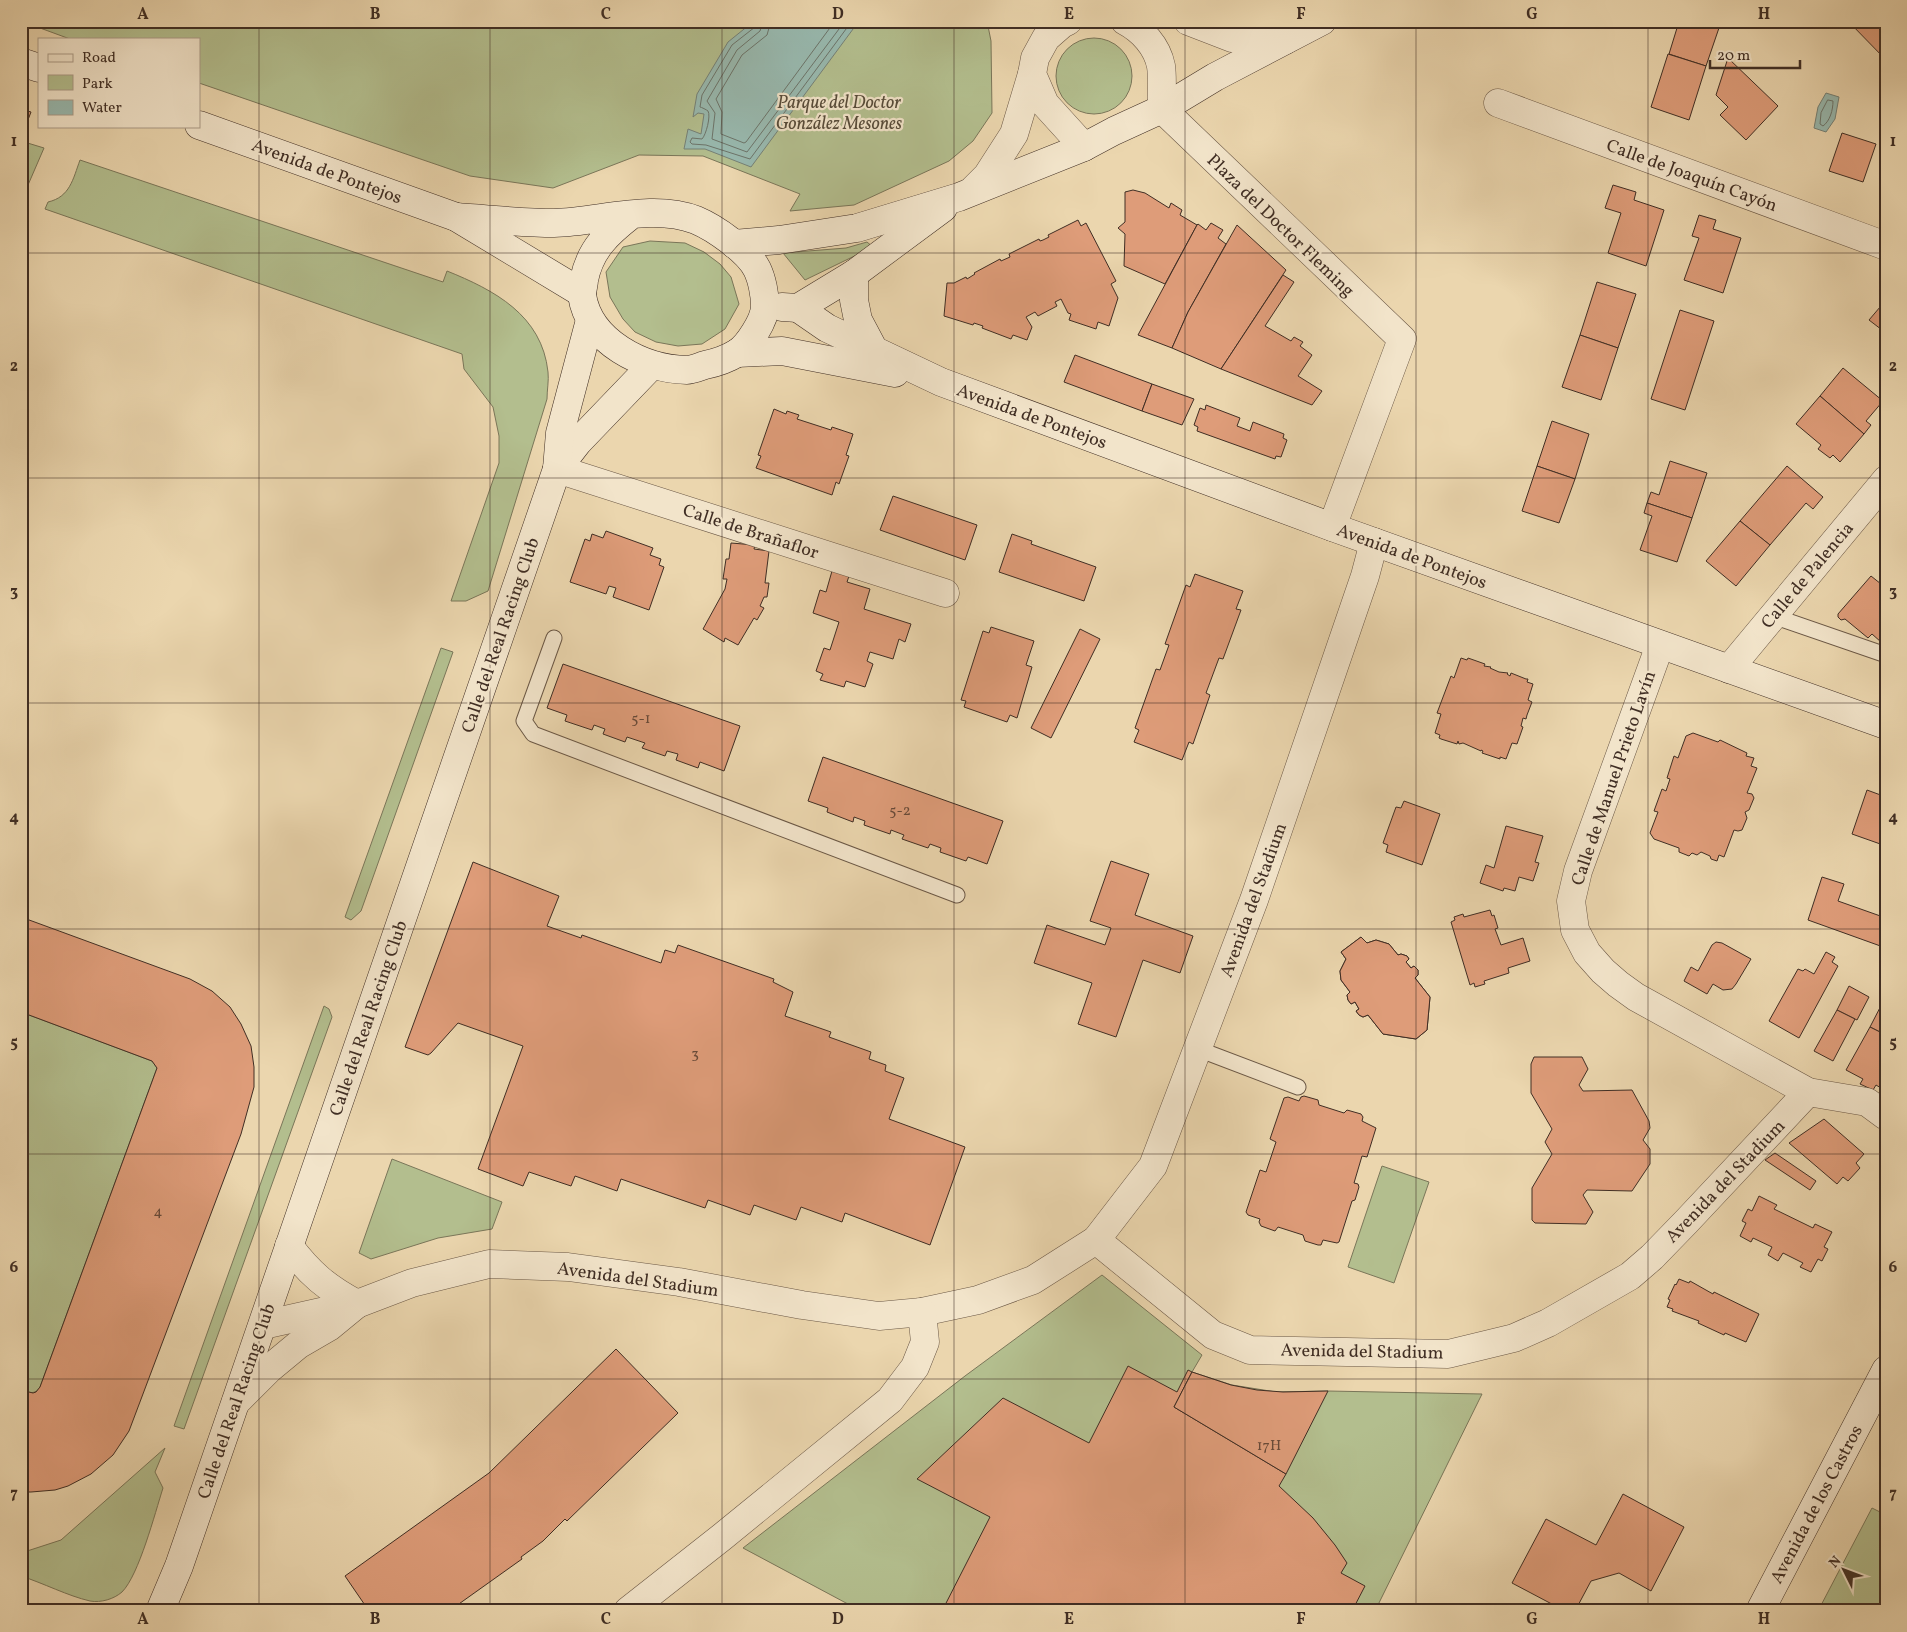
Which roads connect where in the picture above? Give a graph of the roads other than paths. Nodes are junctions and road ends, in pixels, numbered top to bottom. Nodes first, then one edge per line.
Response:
1 (1068, 21) edge
2 (1125, 21) edge
3 (1188, 21) edge
4 (1322, 21) edge
5 (1042, 30) edge
6 (1146, 33) edge
7 (1284, 40) junction
8 (21, 62) edge
9 (38, 68) edge
10 (1032, 74) junction
11 (1498, 103) dead end
12 (1162, 109) junction
13 (200, 126) edge
14 (1084, 147) junction
15 (966, 194) junction
16 (631, 215) junction
17 (456, 217) junction
18 (734, 244) junction
19 (1886, 246) edge
20 (854, 274) junction
21 (582, 293) junction
22 (765, 307) junction
23 (798, 308) junction
24 (590, 320) junction
25 (875, 352) junction
26 (738, 353) junction
27 (651, 366) junction
28 (941, 382) junction
29 (557, 469) junction
30 (1886, 480) edge
31 (1332, 528) junction
32 (1374, 542) junction
33 (945, 592) dead end
34 (1773, 616) junction
35 (554, 638) dead end
36 (1660, 645) junction
37 (1886, 655) edge
38 (1729, 669) junction
39 (1886, 725) edge
40 (957, 895) dead end
41 (1198, 1049) junction
42 (1298, 1087) dead end
43 (1808, 1092) junction
44 (1886, 1116) edge
45 (1096, 1240) junction
46 (290, 1246) junction
47 (357, 1304) junction
48 (922, 1312) junction
49 (262, 1325) junction
50 (1886, 1370) edge
51 (236, 1402) junction
52 (179, 1566) junction
53 (146, 1611) edge
54 (160, 1611) edge
55 (628, 1611) edge
56 (1760, 1611) edge

1 - 5 street
2 - 6 street
3 - 7 street
4 - 7 street
5 - 10 street
6 - 12 street
7 - 12 street
8 - 9 street
10 - 14 street
10 - 15 street
11 - 19 street, Calle de Joaquín Cayón
12 - 14 street
12 - 31 street, Plaza del Doctor Fleming
13 - 17 street, Avenida de Pontejos
14 - 15 street
15 - 18 street
15 - 20 street
16 - 17 street, Avenida de Pontejos
16 - 18 street
16 - 21 street
17 - 21 street, Avenida de Pontejos
18 - 22 street
20 - 23 street
20 - 25 street
21 - 24 street
22 - 23 street
22 - 26 street
23 - 25 street, Avenida de Pontejos
24 - 27 street
24 - 29 street, Calle del Real Racing Club
25 - 28 street, Avenida de Pontejos
26 - 27 street
26 - 28 street, Avenida de Pontejos
27 - 29 street, Calle del Real Racing Club
28 - 31 street, Avenida de Pontejos
29 - 33 street, Calle de Brañaflor
29 - 46 street, Calle del Real Racing Club
30 - 34 street, Calle de Palencia
31 - 32 street, Avenida de Pontejos
32 - 36 street, Avenida de Pontejos
32 - 41 street, Avenida del Stadium
34 - 37 lane
34 - 38 street, Calle de Palencia
35 - 40 lane
36 - 38 street, Avenida de Pontejos
36 - 43 street, Calle de Manuel Prieto Lavín
38 - 39 street, Avenida de Pontejos
41 - 42 lane
41 - 45 street, Avenida del Stadium
43 - 44 street, Calle de Manuel Prieto Lavín
43 - 45 street, Avenida del Stadium
45 - 48 street, Avenida del Stadium
46 - 47 street
46 - 49 street, Calle del Real Racing Club
47 - 48 street, Avenida del Stadium
47 - 49 street, Avenida del Stadium
47 - 51 street, Avenida del Stadium
48 - 55 street
49 - 51 street, Calle del Real Racing Club
50 - 56 street, Avenida de los Castros
51 - 52 street, Calle del Real Racing Club
52 - 53 street, Calle del Real Racing Club
52 - 54 street, Calle del Real Racing Club

